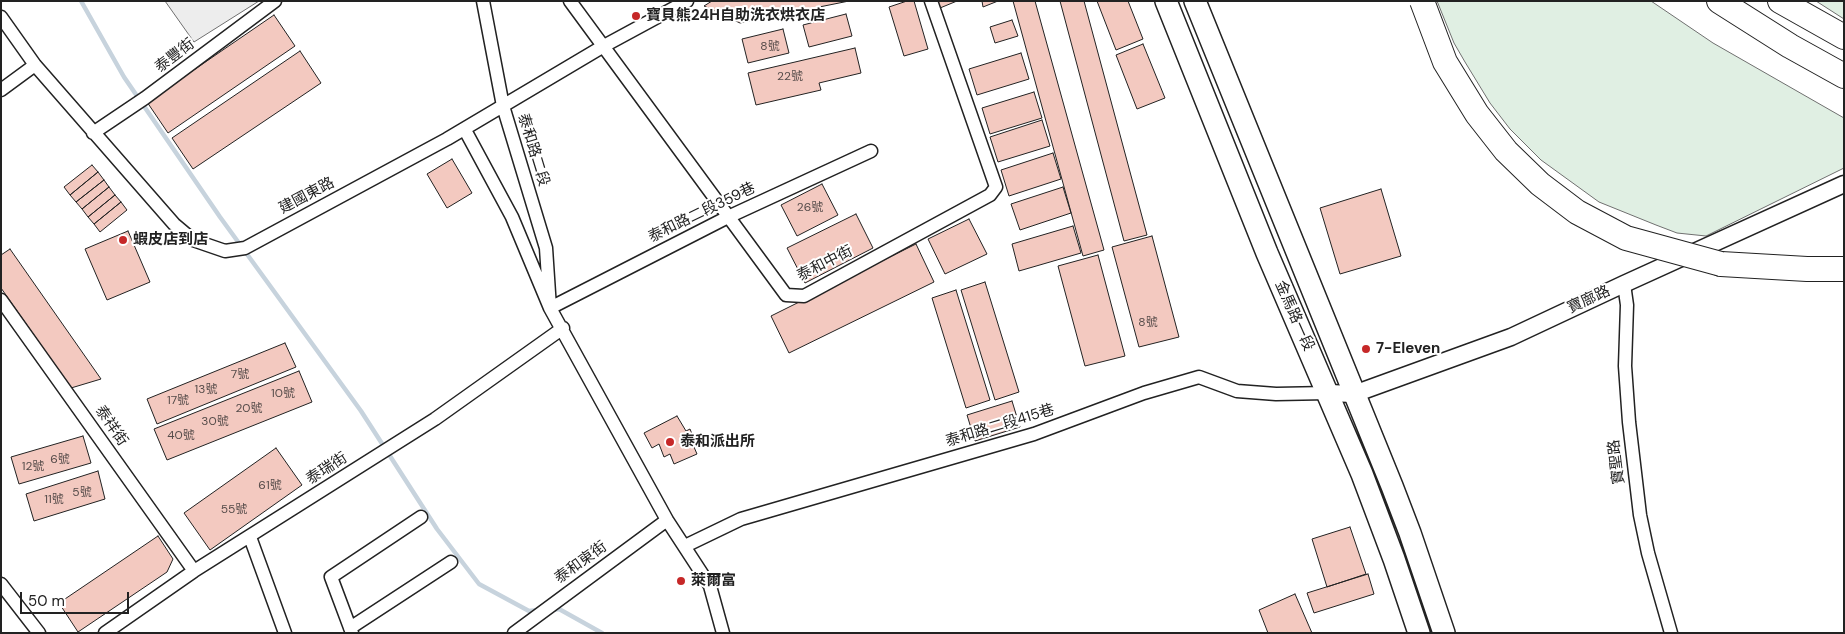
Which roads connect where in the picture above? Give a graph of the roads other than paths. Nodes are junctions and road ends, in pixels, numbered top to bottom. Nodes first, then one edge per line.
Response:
1 (275, 1) edge
2 (483, 1) edge
3 (570, 1) edge
4 (687, 1) edge
5 (931, 1) edge
6 (1166, 1) edge
7 (1194, 1) edge
8 (1422, 1) edge
9 (1719, 1) edge
10 (1780, 1) edge
11 (1, 17) edge
12 (1844, 38) edge
13 (602, 47) junction
14 (35, 65) junction
15 (1844, 76) edge
16 (1, 90) edge
17 (503, 106) junction
18 (465, 130) junction
19 (93, 133) junction
20 (871, 151) dead end
21 (1844, 184) edge
22 (728, 217) junction
23 (1844, 269) edge
24 (1624, 284) junction
25 (1, 300) edge
26 (550, 308) junction
27 (563, 328) junction
28 (1328, 393) junction
29 (1354, 394) junction
30 (422, 517) dead end
31 (667, 520) junction
32 (250, 537) junction
33 (685, 546) junction
34 (451, 562) dead end
35 (194, 571) junction
36 (1, 584) edge
37 (351, 630) edge
38 (39, 633) edge
39 (105, 633) edge
40 (285, 633) edge
41 (514, 633) edge
42 (723, 633) edge
43 (1419, 633) edge
44 (1444, 633) edge
45 (1671, 633) edge

1 - 19 street, 泰豐街
2 - 17 street, 泰和路二段
3 - 13 street, 泰和中街
4 - 13 street, 建國東路
5 - 22 street, 泰和中街
6 - 28 main road, 金馬路一段
7 - 29 main road, 金馬路一段
8 - 23 highway, bridge
9 - 15 highway
10 - 12 highway
11 - 14 street, 建國東路
13 - 17 street, 建國東路
13 - 22 street, 泰和中街
14 - 16 street
14 - 19 street, 建國東路
17 - 18 street, 建國東路
17 - 26 street, 泰和路二段
18 - 19 street, 建國東路
18 - 26 street, 泰和路二段
20 - 22 street, 泰和路二段359巷
21 - 24 street, 寶廍路
22 - 26 street, 泰和路二段359巷
24 - 29 street, 寶廍路
24 - 45 street, 寶聖路
25 - 35 street, 泰祥街
26 - 27 street, 泰和路二段
27 - 31 street, 泰和路二段
27 - 32 street, 泰瑞街
28 - 29 street, 寶廍路
28 - 33 street, 泰和路二段415巷
28 - 43 main road, 金馬路一段
29 - 44 main road, 金馬路一段
30 - 37 street
31 - 33 street, 泰和路二段
31 - 41 street, 泰和東街
32 - 35 street, 泰瑞街
32 - 40 street
33 - 42 street, 泰和路二段
34 - 37 street
35 - 39 street, 泰瑞街
36 - 38 street

